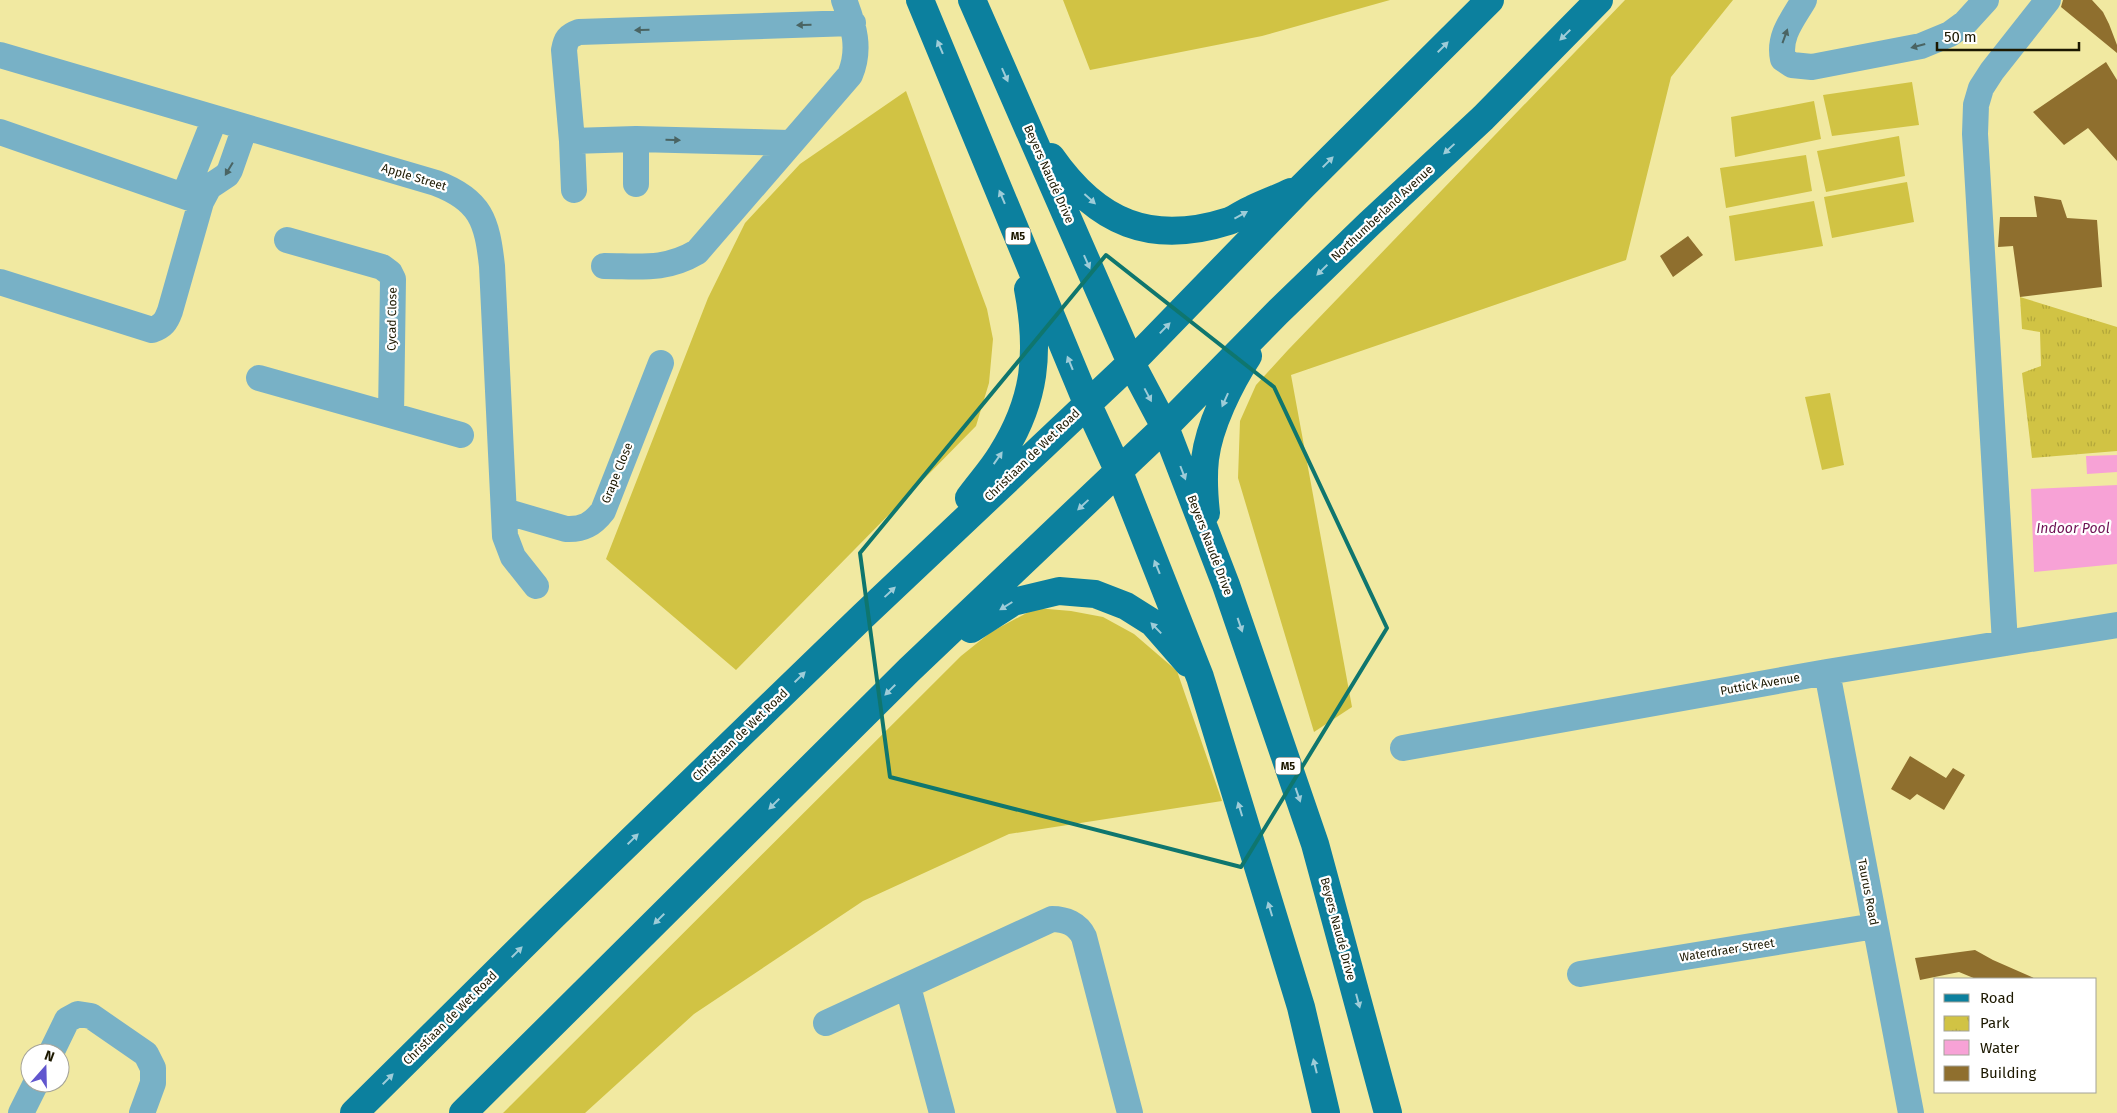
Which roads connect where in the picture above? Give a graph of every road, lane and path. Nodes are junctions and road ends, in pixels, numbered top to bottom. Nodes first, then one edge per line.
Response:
1 (920, 0) edge
2 (972, 0) edge
3 (1490, 0) edge
4 (1599, 0) edge
5 (1804, 0) edge
6 (1986, 0) edge
7 (2048, 0) edge
8 (848, 12) edge
9 (0, 55) edge
10 (215, 118) junction
11 (1026, 121) junction
12 (245, 127) junction
13 (0, 132) edge
14 (636, 139) junction
15 (572, 141) junction
16 (790, 143) junction
17 (636, 184) dead end
18 (1302, 188) junction
19 (574, 190) dead end
20 (193, 199) junction
21 (1017, 234) junction
22 (287, 240) dead end
23 (604, 266) dead end
24 (0, 282) edge
25 (1277, 313) junction
26 (661, 363) dead end
27 (1131, 363) junction
28 (259, 378) dead end
29 (1087, 403) junction
30 (391, 415) junction
31 (1165, 427) junction
32 (461, 435) dead end
33 (1119, 472) junction
34 (504, 511) junction
35 (1209, 542) junction
36 (916, 567) junction
37 (536, 586) dead end
38 (2117, 625) edge
39 (2005, 643) junction
40 (909, 670) junction
41 (1827, 672) junction
42 (1200, 678) junction
43 (1403, 748) dead end
44 (1875, 926) junction
45 (1580, 974) dead end
46 (908, 987) junction
47 (826, 1023) dead end
48 (56, 1043) edge
49 (31, 1093) edge
50 (21, 1113) edge
51 (142, 1113) edge
52 (354, 1113) edge
53 (463, 1113) edge
54 (942, 1113) edge
55 (1130, 1113) edge
56 (1326, 1113) edge
57 (1388, 1113) edge
58 (1910, 1113) edge

21 -> 1 main road, M5
2 -> 11 main road, Beyers Naudé Drive / M5
18 -> 3 main road
4 -> 25 main road, Northumberland Avenue
6 -> 5 street
7 - 39 street
8 -> 15 street
8 - 16 street
9 - 10 street, Apple Street
10 - 12 street, Apple Street
10 - 20 street
11 -> 18 main road
11 -> 27 main road, Beyers Naudé Drive / M5
12 -> 20 street
12 - 34 street, Apple Street
13 - 20 street
14 - 15 street
14 -> 16 street
14 - 17 street
15 - 19 street
16 - 23 street
27 -> 18 main road
20 - 24 street
29 -> 21 main road, M5
36 -> 21 main road
22 - 30 street, Cycad Close
25 - 31 main road, Northumberland Avenue
25 -> 35 main road
26 - 34 street, Grape Close
27 - 29 main road, Christiaan de Wet Road
27 -> 31 main road, Beyers Naudé Drive / M5
28 - 30 street
29 - 33 main road, M5
29 - 36 main road, Christiaan de Wet Road
30 - 32 street
31 - 33 main road
31 -> 35 main road, Beyers Naudé Drive / M5
33 -> 40 main road
42 -> 33 main road, M5
34 - 37 street, Apple Street
35 -> 57 main road, Beyers Naudé Drive / M5
52 -> 36 main road, Christiaan de Wet Road
38 - 39 street, Puttick Avenue
39 - 41 street, Puttick Avenue
42 -> 40 main road
40 -> 53 main road
41 - 43 street, Puttick Avenue
41 - 44 street, Taurus Road
56 -> 42 main road, M5
44 - 45 street, Waterdraer Street
44 - 58 street, Taurus Road
46 - 47 street
46 - 54 street
46 - 55 street
48 - 51 street
49 - 50 street

